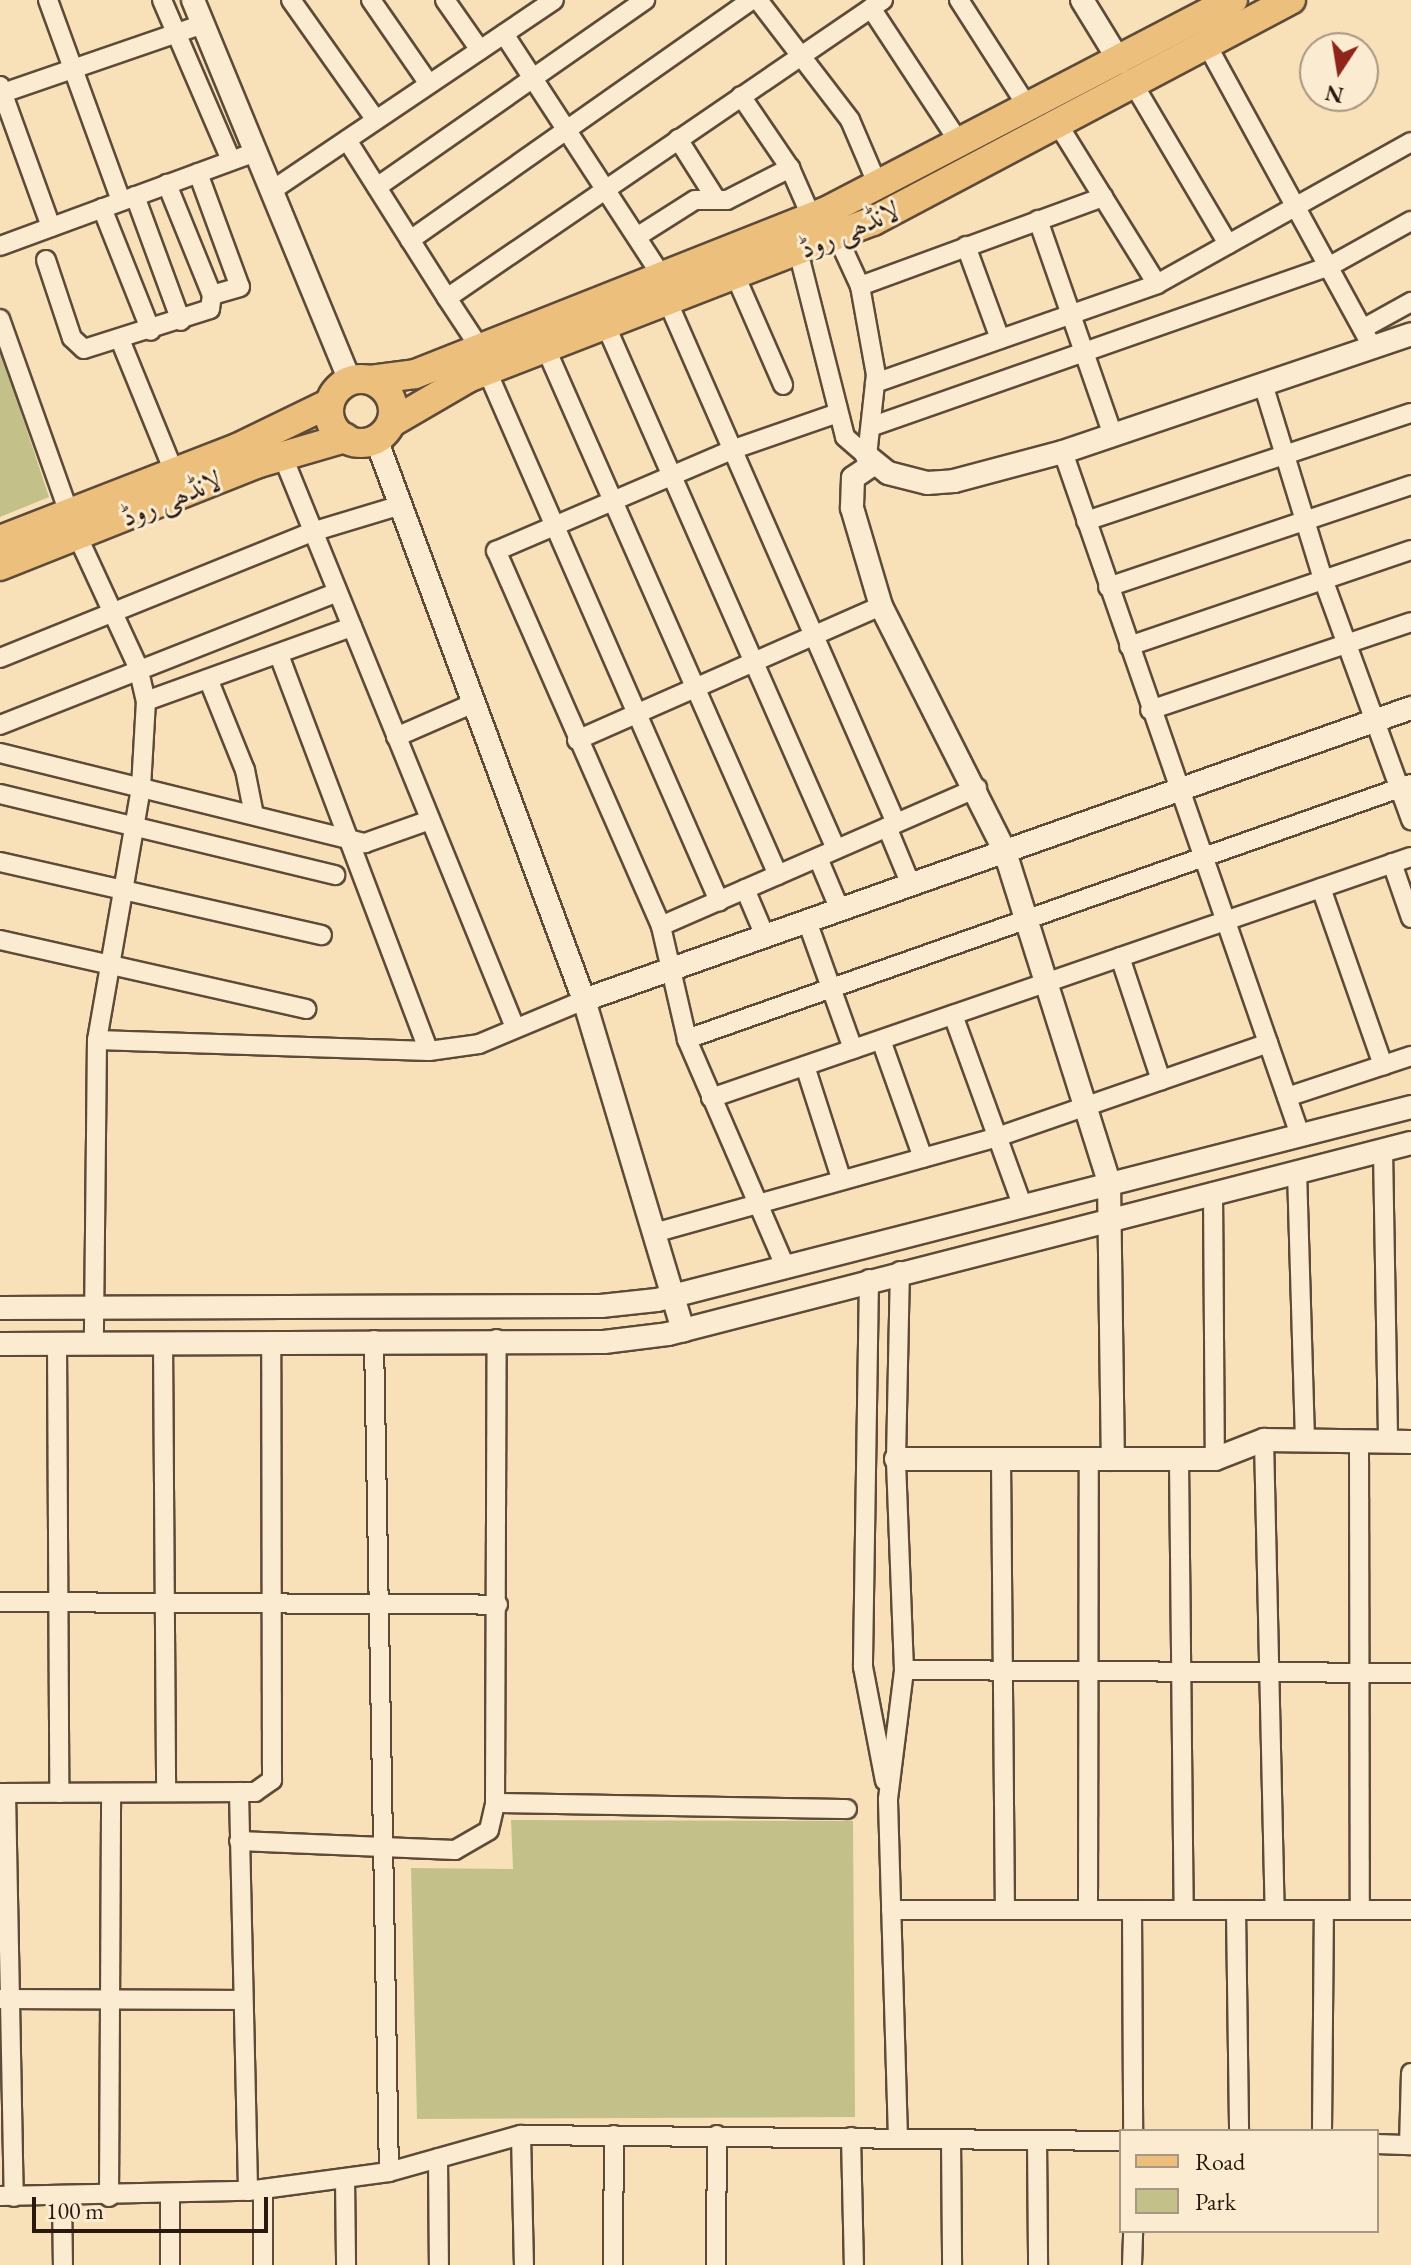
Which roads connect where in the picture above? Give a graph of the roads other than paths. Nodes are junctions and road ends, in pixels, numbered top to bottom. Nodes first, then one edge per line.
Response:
1 (48, 0) edge
2 (162, 0) edge
3 (193, 0) edge
4 (291, 0) edge
5 (371, 0) edge
6 (445, 0) edge
7 (554, 0) edge
8 (645, 0) edge
9 (752, 0) edge
10 (758, 0) edge
11 (959, 0) edge
12 (1082, 0) edge
13 (1233, 0) edge
14 (1291, 0) edge
15 (877, 4) edge
16 (533, 6) edge
17 (203, 24) junction
18 (175, 34) junction
19 (504, 34) junction
20 (1207, 45) junction
21 (480, 50) junction
22 (800, 55) junction
23 (72, 68) junction
24 (1127, 74) junction
25 (534, 76) junction
26 (429, 84) junction
27 (1, 91) edge
28 (741, 96) junction
29 (1029, 109) junction
30 (376, 120) junction
31 (1059, 126) junction
32 (570, 131) junction
33 (678, 139) junction
34 (347, 140) junction
35 (1411, 142) edge
36 (961, 145) junction
37 (255, 152) junction
38 (231, 160) junction
39 (790, 168) junction
40 (198, 173) junction
41 (167, 184) junction
42 (377, 187) junction
43 (879, 188) junction
44 (610, 190) junction
45 (271, 191) junction
46 (1103, 197) junction
47 (128, 198) junction
48 (716, 199) junction
49 (1296, 206) junction
50 (102, 208) junction
51 (1038, 220) junction
52 (1411, 221) edge
53 (825, 222) junction
54 (51, 227) junction
55 (638, 236) junction
56 (410, 240) junction
57 (1228, 244) junction
58 (0, 246) edge
59 (966, 246) junction
60 (798, 251) junction
61 (46, 260) dead end
62 (1330, 266) junction
63 (735, 275) junction
64 (1157, 284) junction
65 (860, 286) junction
66 (665, 288) junction
67 (212, 295) junction
68 (447, 298) junction
69 (1411, 302) edge
70 (1072, 315) junction
71 (0, 319) edge
72 (181, 321) junction
73 (606, 326) junction
74 (151, 331) junction
75 (1411, 334) edge
76 (1368, 338) junction
77 (1000, 339) junction
78 (121, 342) junction
79 (546, 349) junction
80 (1086, 353) junction
81 (483, 360) junction
82 (360, 380) junction
83 (875, 383) junction
84 (1263, 384) junction
85 (783, 385) dead end
86 (330, 403) junction
87 (838, 413) junction
88 (1411, 413) edge
89 (873, 426) junction
90 (383, 431) junction
91 (1113, 435) junction
92 (345, 438) junction
93 (734, 449) junction
94 (1063, 452) junction
95 (1286, 453) junction
96 (283, 457) junction
97 (869, 461) junction
98 (174, 472) junction
99 (674, 475) junction
100 (1411, 485) edge
101 (615, 501) junction
102 (401, 505) junction
103 (1305, 520) junction
104 (1086, 521) junction
105 (74, 524) junction
106 (554, 525) junction
107 (315, 531) junction
108 (0, 540) edge
109 (1411, 550) edge
110 (0, 566) edge
111 (1323, 579) junction
112 (1108, 587) junction
113 (337, 592) junction
114 (881, 606) junction
115 (115, 613) junction
116 (1411, 622) edge
117 (352, 627) junction
118 (815, 636) junction
119 (1347, 644) junction
120 (1129, 646) junction
121 (279, 655) junction
122 (0, 658) edge
123 (757, 662) junction
124 (138, 667) junction
125 (209, 681) junction
126 (694, 688) junction
127 (146, 701) junction
128 (474, 703) junction
129 (1411, 708) edge
130 (633, 710) junction
131 (1150, 710) junction
132 (1375, 721) junction
133 (0, 725) edge
134 (396, 737) junction
135 (577, 740) junction
136 (0, 753) edge
137 (1405, 786) edge
138 (141, 788) junction
139 (977, 788) junction
140 (1177, 791) junction
141 (0, 794) edge
142 (254, 815) junction
143 (430, 820) junction
144 (1411, 820) edge
145 (892, 825) junction
146 (134, 827) junction
147 (348, 839) junction
148 (836, 849) junction
149 (1005, 852) junction
150 (1204, 857) junction
151 (1411, 857) edge
152 (818, 858) junction
153 (0, 862) edge
154 (1392, 863) junction
155 (335, 875) dead end
156 (778, 875) junction
157 (911, 885) junction
158 (1321, 888) junction
159 (745, 889) junction
160 (124, 890) junction
161 (719, 901) junction
162 (840, 910) junction
163 (1411, 918) edge
164 (1227, 920) junction
165 (807, 921) junction
166 (1028, 923) junction
167 (661, 926) junction
168 (322, 935) dead end
169 (765, 936) junction
170 (0, 940) edge
171 (1120, 957) junction
172 (109, 966) junction
173 (667, 971) junction
174 (1047, 982) junction
175 (834, 991) junction
176 (584, 1000) junction
177 (306, 1009) dead end
178 (953, 1015) junction
179 (514, 1025) junction
180 (687, 1039) junction
181 (97, 1040) junction
182 (881, 1040) junction
183 (1268, 1043) junction
184 (853, 1049) junction
185 (429, 1051) junction
186 (1411, 1056) edge
187 (1383, 1065) junction
188 (805, 1066) junction
189 (1161, 1080) junction
190 (1287, 1097) junction
191 (711, 1098) junction
192 (1087, 1105) junction
193 (1411, 1107) edge
194 (1300, 1135) junction
195 (997, 1137) junction
196 (1411, 1143) edge
197 (1383, 1150) junction
198 (923, 1158) junction
199 (1297, 1171) junction
200 (841, 1178) junction
201 (1109, 1182) junction
202 (1213, 1192) junction
203 (762, 1201) junction
204 (1022, 1205) junction
205 (1110, 1218) junction
206 (654, 1233) junction
207 (785, 1266) junction
208 (900, 1271) junction
209 (869, 1279) junction
210 (672, 1296) junction
211 (0, 1308) edge
212 (93, 1308) junction
213 (683, 1330) junction
214 (497, 1339) junction
215 (374, 1340) junction
216 (271, 1341) junction
217 (163, 1342) junction
218 (57, 1343) junction
219 (94, 1343) junction
220 (0, 1344) edge
221 (1264, 1440) junction
222 (1305, 1440) junction
223 (1359, 1441) junction
224 (1388, 1442) junction
225 (1411, 1442) edge
226 (896, 1459) junction
227 (1001, 1459) junction
228 (1089, 1459) junction
229 (1113, 1459) junction
230 (1215, 1459) junction
231 (1179, 1460) junction
232 (378, 1600) junction
233 (56, 1601) junction
234 (165, 1601) junction
235 (273, 1601) junction
236 (0, 1602) edge
237 (498, 1605) junction
238 (1003, 1669) junction
239 (904, 1670) junction
240 (1089, 1670) junction
241 (1181, 1671) junction
242 (1270, 1672) junction
243 (1359, 1673) junction
244 (1411, 1673) edge
245 (166, 1792) junction
246 (239, 1792) junction
247 (3, 1793) edge
248 (59, 1793) junction
249 (111, 1793) junction
250 (888, 1799) junction
251 (495, 1803) junction
252 (847, 1809) dead end
253 (239, 1841) junction
254 (382, 1845) junction
255 (891, 1910) junction
256 (1005, 1910) junction
257 (1088, 1910) junction
258 (1132, 1910) junction
259 (1184, 1910) junction
260 (1236, 1910) junction
261 (1275, 1910) junction
262 (1324, 1910) junction
263 (1360, 1910) junction
264 (1411, 1910) edge
265 (5, 1999) edge
266 (110, 1999) junction
267 (242, 2000) junction
268 (1411, 2073) edge
269 (1133, 2129) edge
270 (1239, 2129) edge
271 (1322, 2129) edge
272 (521, 2135) junction
273 (614, 2135) junction
274 (717, 2135) junction
275 (851, 2137) junction
276 (898, 2138) junction
277 (951, 2139) junction
278 (1037, 2140) junction
279 (1119, 2141) edge
280 (1379, 2144) edge
281 (1410, 2145) edge
282 (438, 2158) junction
283 (389, 2172) junction
284 (345, 2178) junction
285 (256, 2190) junction
286 (170, 2195) junction
287 (7, 2196) edge
288 (62, 2197) junction
289 (109, 2197) junction
290 (1133, 2233) edge
291 (63, 2265) edge
292 (170, 2265) edge
293 (263, 2265) edge
294 (346, 2265) edge
295 (439, 2265) edge
296 (524, 2265) edge
297 (613, 2265) edge
298 (716, 2265) edge
299 (854, 2265) edge
300 (952, 2265) edge
301 (1038, 2265) edge
302 (1132, 2265) edge

1 - 23 street
2 - 18 street
3 - 17 street
4 - 30 street
5 - 26 street
6 - 21 street
7 - 16 street
8 - 25 street
9 - 32 street
10 - 22 street
11 - 29 street
12 - 24 street
13 - 24 main road, لانڈھی روڈ
14 - 20 main road, لانڈھی روڈ
15 - 22 street
15 - 36 street
16 - 19 street
17 - 18 street
17 - 37 street
18 - 23 street
18 - 38 street
19 - 21 street
19 - 25 street
20 - 24 main road, لانڈھی روڈ
20 - 49 street
21 - 26 street
22 - 28 street
22 - 43 street
23 - 27 street
23 - 47 street
24 - 29 main road, لانڈھی روڈ
24 - 31 main road, لانڈھی روڈ
24 - 57 street
25 - 32 street
25 - 42 street
26 - 30 street
27 - 54 street
28 - 33 street
28 - 39 street
29 - 36 main road, لانڈھی روڈ
30 - 34 street
31 - 46 street
31 - 53 main road, لانڈھی روڈ
32 - 44 street
32 - 56 street
33 - 44 street
33 - 48 street
34 - 42 street
34 - 45 street
35 - 49 street
36 - 43 main road, لانڈھی روڈ
37 - 38 street
37 - 45 street
38 - 40 street
39 - 48 street
39 - 53 street
40 - 41 street
40 - 67 street
41 - 47 street
41 - 67 street
42 - 56 street
43 - 53 main road, لانڈھی روڈ
44 - 55 street
44 - 68 street
45 - 82 street
46 - 51 street
46 - 64 street
47 - 50 street
47 - 72 street
48 - 55 street
49 - 57 street
49 - 62 street
50 - 54 street
50 - 74 street
51 - 59 street
51 - 70 street
52 - 62 street
53 - 60 main road, لانڈھی روڈ
53 - 65 street
53 - 66 main road, لانڈھی روڈ
54 - 58 street
55 - 66 street
56 - 68 street
57 - 64 street
59 - 65 street
59 - 77 street
60 - 63 main road, لانڈھی روڈ
60 - 87 street
61 - 78 street
62 - 76 street
62 - 80 street
63 - 66 main road, لانڈھی روڈ
63 - 85 street
64 - 70 street
65 - 83 street
66 - 73 main road, لانڈھی روڈ
66 - 81 main road, لانڈھی روڈ
66 - 93 street
67 - 72 street
68 - 81 street
69 - 76 street
70 - 77 street
70 - 80 street
71 - 105 street
72 - 74 street
73 - 79 main road, لانڈھی روڈ
73 - 99 street
74 - 78 street
75 - 76 street
76 - 84 street
77 - 83 street
78 - 98 street
79 - 81 main road, لانڈھی روڈ
79 - 101 street
80 - 89 street
80 - 91 street
81 - 82 main road, لانڈھی روڈ
81 - 90 main road, لانڈھی روڈ
81 - 106 street
82 - 86 main road
82 - 90 main road
83 - 89 street
84 - 91 street
84 - 95 street
86 - 92 main road
86 - 98 main road, لانڈھی روڈ
87 - 93 street
87 - 97 street
88 - 95 street
89 - 97 street
90 - 92 main road
90 - 102 street
91 - 94 street
92 - 96 main road, لانڈھی روڈ
93 - 99 street
93 - 118 street
94 - 97 street
94 - 104 street
95 - 103 street
95 - 104 street
96 - 105 main road, لانڈھی روڈ
96 - 107 street
97 - 114 street
98 - 105 main road, لانڈھی روڈ
99 - 101 street
99 - 123 street
100 - 103 street
101 - 106 street
101 - 126 street
102 - 107 street
102 - 128 street
103 - 111 street
103 - 112 street
104 - 112 street
105 - 108 main road, لانڈھی روڈ
105 - 110 main road, لانڈھی روڈ
105 - 115 street
106 - 130 street
106 - 135 street
107 - 113 street
107 - 115 street
109 - 111 street
111 - 119 street
111 - 120 street
112 - 120 street
113 - 117 street
113 - 124 street
114 - 118 street
114 - 139 street
115 - 122 street
115 - 124 street
116 - 119 street
117 - 121 street
117 - 134 street
118 - 123 street
118 - 145 street
119 - 131 street
119 - 132 street
120 - 131 street
121 - 125 street
121 - 147 street
123 - 126 street
123 - 148 street
124 - 127 street
124 - 133 street
125 - 127 street
125 - 142 street
126 - 130 street
126 - 156 street
127 - 138 street
128 - 134 street
128 - 176 street
129 - 132 street
130 - 135 street
130 - 161 street
131 - 140 street
132 - 137 street
132 - 140 street
134 - 143 street
135 - 167 street
136 - 138 street
137 - 144 street
137 - 150 street
138 - 142 street
138 - 146 street
139 - 145 street
139 - 149 street
140 - 149 street
140 - 150 street
141 - 146 street
142 - 147 street
143 - 147 street
143 - 179 street
145 - 148 street
145 - 157 street
146 - 155 street
146 - 160 street
147 - 185 street
148 - 152 street
149 - 157 street
149 - 166 street
150 - 164 street
150 - 166 street
151 - 154 street
152 - 156 street
152 - 162 street
153 - 160 street
154 - 158 street
154 - 163 street
156 - 159 street
157 - 162 street
158 - 164 street
158 - 187 street
159 - 161 street
159 - 169 street
160 - 168 street
160 - 172 street
161 - 167 street
162 - 165 street
164 - 171 street
164 - 183 street
165 - 169 street
165 - 175 street
166 - 174 street
166 - 175 street
167 - 173 street
169 - 173 street
170 - 172 street
171 - 174 street
171 - 189 street
172 - 177 street
172 - 181 street
173 - 176 street
173 - 180 street
174 - 178 street
174 - 192 street
175 - 180 street
175 - 184 street
176 - 179 street
176 - 206 street
178 - 182 street
178 - 195 street
179 - 185 street
180 - 191 street
181 - 185 street
181 - 212 street
182 - 184 street
182 - 198 street
183 - 189 street
183 - 190 street
184 - 188 street
186 - 187 street
187 - 190 street
188 - 191 street
188 - 200 street
189 - 192 street
190 - 194 street
191 - 203 street
192 - 195 street
192 - 201 street
193 - 194 street
194 - 201 street
195 - 198 street
195 - 204 street
196 - 197 street
197 - 199 street
197 - 224 street
198 - 200 street
199 - 202 street
199 - 222 street
200 - 203 street
201 - 204 street
201 - 205 street
202 - 205 street
202 - 230 street
203 - 206 street
203 - 207 street
204 - 207 street
205 - 208 street
205 - 229 street
206 - 210 street
207 - 210 street
208 - 209 street
208 - 226 street
209 - 213 street
209 - 250 street
210 - 212 street
210 - 213 street
211 - 212 street
212 - 219 street
213 - 214 street
214 - 215 street
214 - 237 street
215 - 216 street
215 - 232 street
216 - 217 street
216 - 235 street
217 - 219 street
217 - 234 street
218 - 219 street
218 - 220 street
218 - 233 street
221 - 222 street
221 - 230 street
221 - 242 street
222 - 223 street
223 - 224 street
223 - 243 street
224 - 225 street
226 - 227 street
226 - 239 street
227 - 228 street
227 - 238 street
228 - 229 street
228 - 240 street
229 - 231 street
230 - 231 street
231 - 241 street
232 - 235 street
232 - 237 street
232 - 254 street
233 - 234 street
233 - 236 street
233 - 248 street
234 - 235 street
234 - 245 street
235 - 246 street
237 - 251 street
238 - 239 street
238 - 240 street
238 - 256 street
239 - 250 street
240 - 241 street
240 - 257 street
241 - 242 street
241 - 259 street
242 - 243 street
242 - 261 street
243 - 244 street
243 - 263 street
245 - 246 street
245 - 249 street
246 - 253 street
247 - 248 street
247 - 265 street
248 - 249 street
249 - 266 street
250 - 255 street
251 - 252 street
251 - 254 street
253 - 254 street
253 - 267 street
254 - 283 street
255 - 256 street
255 - 276 street
256 - 257 street
257 - 258 street
258 - 259 street
258 - 269 street
259 - 260 street
260 - 261 street
260 - 270 street
261 - 262 street
262 - 263 street
262 - 271 street
263 - 264 street
265 - 266 street
265 - 287 street
266 - 267 street
266 - 289 street
267 - 285 street
268 - 281 street
272 - 273 street
272 - 282 street
272 - 296 street
273 - 274 street
273 - 297 street
274 - 275 street
274 - 298 street
275 - 276 street
275 - 299 street
276 - 277 street
277 - 278 street
277 - 300 street
278 - 279 street
278 - 301 street
280 - 281 street
282 - 283 street
282 - 295 street
283 - 284 street
284 - 285 street
284 - 294 street
285 - 286 street
285 - 293 street
286 - 289 street
286 - 292 street
287 - 288 street
288 - 289 street
288 - 291 street
290 - 302 street

